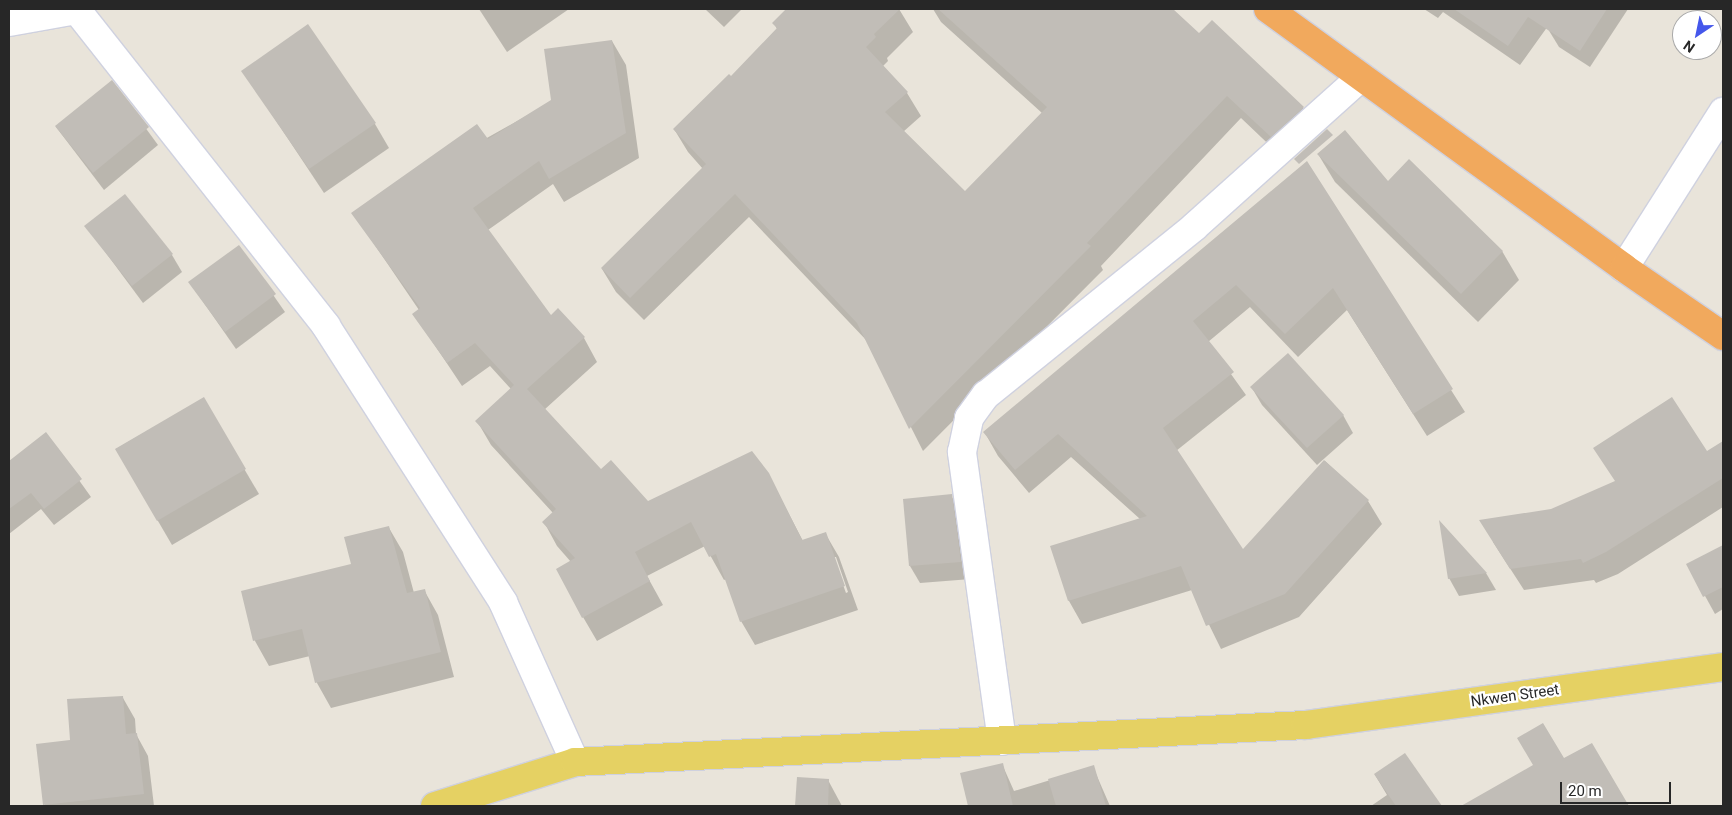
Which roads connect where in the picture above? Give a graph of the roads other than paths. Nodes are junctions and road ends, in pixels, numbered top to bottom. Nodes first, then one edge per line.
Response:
1 (77, 9) edge
2 (1268, 9) edge
3 (9, 22) edge
4 (1362, 77) junction
5 (1723, 112) edge
6 (1624, 268) junction
7 (1723, 336) edge
8 (1723, 667) edge
9 (1002, 740) junction
10 (575, 762) junction
11 (435, 806) edge

1 - 3 street
1 - 10 street
2 - 4 highway
4 - 6 highway
4 - 9 street
5 - 6 street
6 - 7 highway
8 - 9 main road, Nkwen Street
9 - 10 main road, Nkwen Street
10 - 11 main road, Nkwen Street

